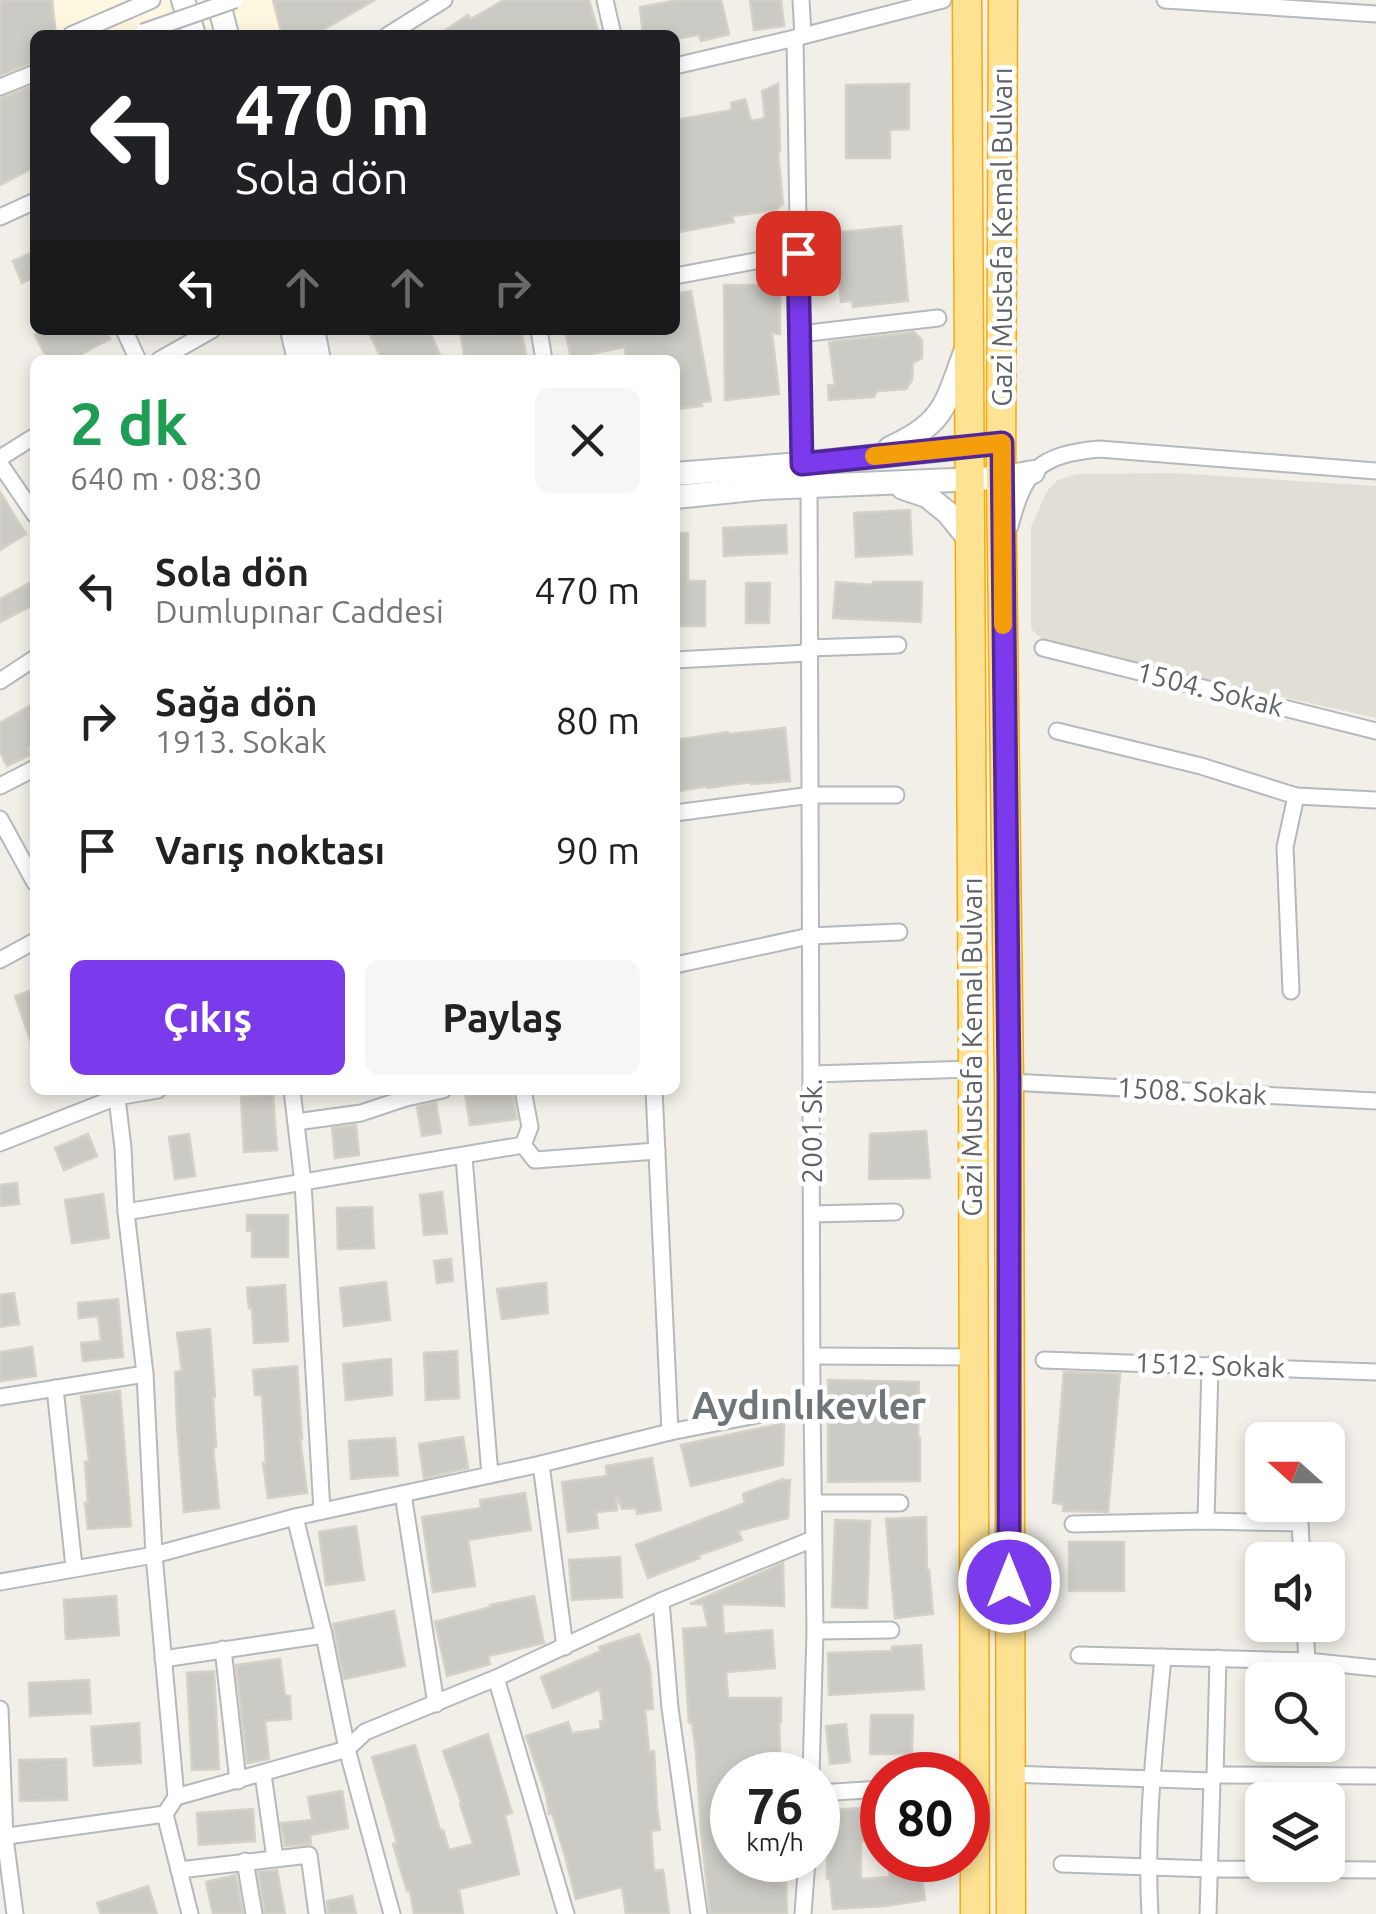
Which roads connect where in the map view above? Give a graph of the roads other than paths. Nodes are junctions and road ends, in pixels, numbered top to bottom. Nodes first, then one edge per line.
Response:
1 (152, 0) edge
2 (183, 0) edge
3 (218, 0) edge
4 (235, 0) edge
5 (444, 0) edge
6 (605, 0) edge
7 (801, 0) edge
8 (943, 0) edge
9 (967, 0) edge
10 (1003, 0) edge
11 (1165, 0) edge
12 (1185, 1) edge
13 (1358, 6) edge
14 (1376, 14) edge
15 (83, 30) edge
16 (150, 30) edge
17 (192, 30) edge
18 (227, 30) edge
19 (396, 30) edge
20 (612, 30) edge
21 (799, 37) junction
22 (680, 65) edge
23 (30, 76) edge
24 (0, 87) edge
25 (30, 203) edge
26 (0, 217) edge
27 (798, 253) junction
28 (680, 275) edge
29 (938, 318) dead end
30 (800, 334) junction
31 (203, 335) edge
32 (969, 340) junction
33 (168, 355) edge
34 (30, 440) edge
35 (1002, 443) junction
36 (968, 446) junction
37 (871, 456) junction
38 (0, 461) edge
39 (802, 464) junction
40 (1033, 472) junction
41 (1376, 472) edge
42 (680, 474) edge
43 (1001, 478) junction
44 (968, 480) junction
45 (890, 484) junction
46 (809, 488) junction
47 (680, 496) edge
48 (30, 508) edge
49 (969, 539) junction
50 (1002, 554) junction
51 (898, 645) dead end
52 (1043, 648) dead end
53 (808, 650) junction
54 (680, 660) edge
55 (30, 661) edge
56 (0, 681) edge
57 (1376, 730) edge
58 (1057, 732) dead end
59 (30, 771) edge
60 (0, 786) edge
61 (811, 795) junction
62 (896, 795) dead end
63 (1296, 796) junction
64 (1376, 800) edge
65 (680, 813) edge
66 (0, 819) edge
67 (30, 874) edge
68 (899, 932) dead end
69 (810, 936) junction
70 (30, 945) edge
71 (0, 960) edge
72 (680, 964) edge
73 (1291, 991) dead end
74 (973, 1070) junction
75 (812, 1074) junction
76 (1009, 1082) junction
77 (114, 1095) edge
78 (116, 1095) edge
79 (293, 1095) edge
80 (420, 1095) edge
81 (524, 1095) edge
82 (654, 1095) edge
83 (1376, 1100) edge
84 (296, 1122) junction
85 (0, 1143) edge
86 (523, 1145) junction
87 (657, 1152) junction
88 (464, 1156) junction
89 (303, 1182) junction
90 (126, 1212) junction
91 (895, 1212) dead end
92 (812, 1214) junction
93 (813, 1356) junction
94 (973, 1357) junction
95 (1044, 1360) dead end
96 (1210, 1365) junction
97 (1376, 1372) edge
98 (145, 1374) junction
99 (55, 1388) junction
100 (0, 1397) edge
101 (812, 1404) junction
102 (670, 1432) junction
103 (541, 1464) junction
104 (490, 1475) junction
105 (404, 1494) junction
106 (814, 1503) junction
107 (900, 1503) dead end
108 (322, 1510) junction
109 (294, 1517) junction
110 (1206, 1521) junction
111 (1073, 1524) dead end
112 (813, 1539) junction
113 (1301, 1542) edge
114 (154, 1555) junction
115 (74, 1568) junction
116 (0, 1582) edge
117 (661, 1601) junction
118 (892, 1630) dead end
119 (815, 1631) junction
120 (324, 1636) junction
121 (1306, 1642) edge
122 (565, 1647) junction
123 (224, 1649) junction
124 (1080, 1655) dead end
125 (1163, 1657) junction
126 (1218, 1658) junction
127 (163, 1659) junction
128 (1307, 1662) joint
129 (1345, 1665) edge
130 (1376, 1668) edge
131 (496, 1678) junction
132 (436, 1704) junction
133 (0, 1709) edge
134 (347, 1749) junction
135 (812, 1752) edge
136 (970, 1752) edge
137 (263, 1774) junction
138 (1009, 1774) junction
139 (1376, 1776) edge
140 (1214, 1778) junction
141 (1151, 1779) junction
142 (238, 1781) junction
143 (176, 1797) junction
144 (165, 1814) junction
145 (2, 1838) edge
146 (275, 1858) junction
147 (245, 1862) junction
148 (1062, 1864) dead end
149 (1148, 1867) junction
150 (180, 1870) junction
151 (1210, 1870) junction
152 (1376, 1870) edge
153 (806, 1882) edge
154 (973, 1882) edge
155 (15, 1914) edge
156 (190, 1914) edge
157 (254, 1914) edge
158 (317, 1914) edge
159 (392, 1914) edge
160 (566, 1914) edge
161 (699, 1914) edge
162 (804, 1914) edge
163 (974, 1914) edge
164 (1011, 1914) edge
165 (1150, 1914) edge
166 (1208, 1914) edge

1 - 15 street
2 - 17 street
3 - 18 street
4 - 16 street, bridge
5 - 19 street
6 - 20 street
7 - 21 street
8 - 21 street
9 - 32 highway, Gazi Mustafa Kemal Bulvarı
10 - 35 highway, Gazi Mustafa Kemal Bulvarı
11 - 12 street
12 - 13 street
13 - 14 street
21 - 22 street
21 - 27 street
23 - 24 street
25 - 26 street
27 - 28 street
27 - 30 street
29 - 30 street
30 - 39 street
31 - 33 street
32 - 36 highway, Gazi Mustafa Kemal Bulvarı
32 - 37 street
34 - 38 street
35 - 36 street
35 - 43 highway, Gazi Mustafa Kemal Bulvarı
36 - 37 street
36 - 44 highway, Gazi Mustafa Kemal Bulvarı
37 - 39 street
38 - 48 street
39 - 42 street
40 - 41 street
40 - 43 street
40 - 50 street
43 - 44 street
43 - 50 highway, Gazi Mustafa Kemal Bulvarı
44 - 45 street
44 - 49 highway, Gazi Mustafa Kemal Bulvarı
45 - 46 street
45 - 49 street
46 - 47 street
46 - 53 street, 2001 Sk.
49 - 74 highway, Gazi Mustafa Kemal Bulvarı
50 - 76 highway, Gazi Mustafa Kemal Bulvarı
51 - 53 street
52 - 57 street, 1504. Sokak
53 - 54 street
53 - 61 street, 2001 Sk.
55 - 56 street
58 - 63 street
59 - 60 street
61 - 62 street
61 - 65 street
61 - 69 street, 2001 Sk.
63 - 64 street
63 - 73 street
66 - 67 street
68 - 69 street
69 - 72 street
69 - 75 street, 2001 Sk.
70 - 71 street
74 - 75 street
74 - 94 highway, Gazi Mustafa Kemal Bulvarı
75 - 92 street, 2001 Sk.
76 - 83 street, 1508. Sokak
76 - 138 highway, Gazi Mustafa Kemal Bulvarı
77 - 85 street
78 - 90 street
79 - 84 street
80 - 84 street
81 - 86 street
82 - 87 street
84 - 89 street
86 - 87 street
86 - 88 street
87 - 102 street
88 - 89 street
88 - 104 street
89 - 90 street
89 - 108 street
90 - 98 street
91 - 92 street
92 - 93 street, 2001 Sk.
93 - 94 street
93 - 101 street, 2001 Sk.
94 - 136 highway, Gazi Mustafa Kemal Bulvarı
95 - 96 street, 1512. Sokak
96 - 97 street, 1512. Sokak
96 - 110 street
98 - 99 street
98 - 114 street
99 - 100 street
99 - 115 street
101 - 102 street
101 - 106 street, 2001 Sk.
102 - 103 street
103 - 104 street
103 - 122 street
104 - 105 street
105 - 108 street
105 - 132 street
106 - 107 street
106 - 112 street, 2001 Sk.
108 - 109 street
109 - 114 street
109 - 120 street
110 - 111 street
110 - 113 street
112 - 117 street
112 - 119 street, 2001 Sk.
114 - 115 street
114 - 127 street
115 - 116 street
117 - 122 street
117 - 161 street
118 - 119 street
119 - 135 street, 2001 Sk.
120 - 123 street
120 - 134 street
121 - 128 street
122 - 131 street
123 - 127 street
123 - 142 street
124 - 125 street
125 - 126 street
125 - 141 street
126 - 128 street
126 - 140 street
127 - 143 street
129 - 130 street
131 - 132 street
131 - 160 street
132 - 134 street
133 - 145 street
134 - 137 street
134 - 159 street
137 - 142 street
137 - 146 street
138 - 141 street
138 - 164 highway, Gazi Mustafa Kemal Bulvarı
139 - 140 street
140 - 141 street
140 - 151 street
141 - 149 street
142 - 143 street
143 - 144 street
144 - 145 street
144 - 150 street
145 - 155 street
146 - 147 street
146 - 158 street
147 - 150 street
147 - 157 street
148 - 149 street
149 - 151 street
149 - 165 street
150 - 156 street
151 - 152 street
151 - 166 street
153 - 162 street
154 - 163 highway, Gazi Mustafa Kemal Bulvarı

